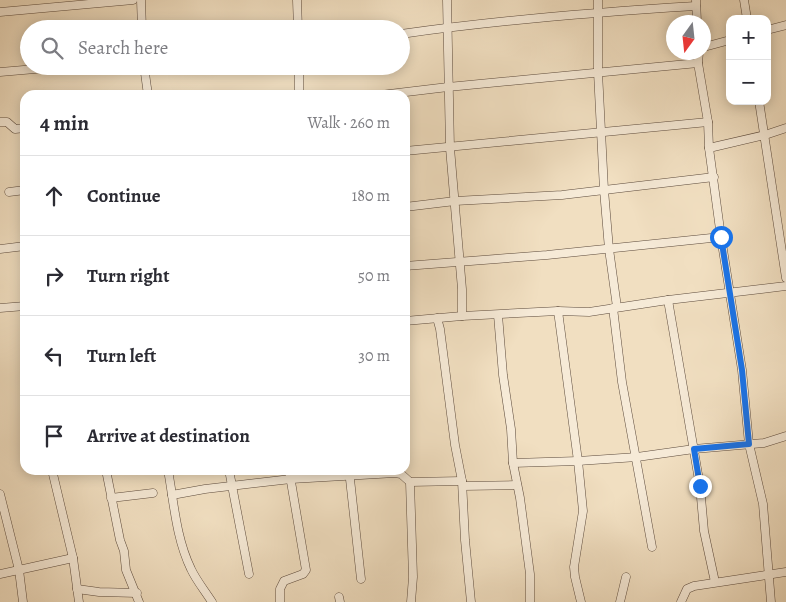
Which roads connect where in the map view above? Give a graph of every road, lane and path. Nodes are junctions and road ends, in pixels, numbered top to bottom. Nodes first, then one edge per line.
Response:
1 (133, 0) edge
2 (141, 0) edge
3 (298, 0) edge
4 (447, 0) edge
5 (598, 0) edge
6 (744, 0) edge
7 (696, 3) edge
8 (0, 12) edge
9 (598, 12) junction
10 (746, 15) edge
11 (142, 20) edge
12 (298, 20) edge
13 (786, 25) edge
14 (448, 27) junction
15 (771, 29) edge
16 (410, 33) edge
17 (726, 41) edge
18 (711, 45) edge
19 (698, 60) edge
20 (698, 63) junction
21 (20, 70) edge
22 (0, 72) edge
23 (598, 72) junction
24 (145, 75) edge
25 (299, 75) edge
26 (448, 87) junction
27 (147, 90) edge
28 (299, 90) edge
29 (410, 92) edge
30 (760, 105) edge
31 (0, 122) edge
32 (708, 122) junction
33 (20, 128) edge
34 (786, 128) edge
35 (602, 133) junction
36 (765, 135) junction
37 (450, 148) junction
38 (709, 148) junction
39 (410, 151) edge
40 (714, 177) junction
41 (604, 190) junction
42 (20, 191) edge
43 (9, 192) dead end
44 (455, 201) junction
45 (410, 207) edge
46 (721, 237) junction
47 (20, 247) edge
48 (0, 249) edge
49 (608, 249) junction
50 (460, 262) junction
51 (410, 266) edge
52 (786, 278) edge
53 (786, 286) edge
54 (730, 293) junction
55 (668, 300) junction
56 (20, 306) edge
57 (0, 308) edge
58 (615, 308) junction
59 (558, 311) junction
60 (498, 315) junction
61 (462, 316) junction
62 (437, 318) junction
63 (410, 321) edge
64 (786, 436) edge
65 (749, 444) junction
66 (694, 449) junction
67 (636, 457) junction
68 (578, 461) junction
69 (513, 463) junction
70 (53, 475) edge
71 (107, 475) edge
72 (169, 475) edge
73 (230, 475) edge
74 (290, 475) edge
75 (330, 475) edge
76 (350, 475) edge
77 (402, 475) edge
78 (291, 479) junction
79 (410, 482) junction
80 (463, 484) junction
81 (516, 484) junction
82 (232, 486) junction
83 (153, 493) dead end
84 (0, 494) edge
85 (172, 495) junction
86 (111, 498) junction
87 (652, 547) dead end
88 (73, 558) junction
89 (19, 570) junction
90 (786, 572) edge
91 (0, 574) edge
92 (249, 574) dead end
93 (769, 575) junction
94 (626, 577) dead end
95 (361, 580) dead end
96 (715, 582) junction
97 (77, 590) junction
98 (137, 593) junction
99 (23, 602) edge
100 (79, 602) edge
101 (139, 602) edge
102 (212, 602) edge
103 (280, 602) edge
104 (411, 602) edge
105 (471, 602) edge
106 (530, 602) edge
107 (581, 602) edge
108 (620, 602) edge
109 (681, 602) edge
110 (771, 602) edge

1 - 8 street
2 - 11 street
3 - 12 street
4 - 14 street
5 - 9 street
6 - 10 street
7 - 9 street
9 - 14 street
9 - 23 street
13 - 15 street
14 - 16 street
14 - 26 street
17 - 18 street
19 - 20 street
20 - 23 street
20 - 32 street
21 - 22 street
23 - 26 street
23 - 35 street
24 - 27 street
25 - 28 street
26 - 29 street
26 - 37 street
30 - 36 street
31 - 33 street
32 - 35 street
32 - 38 street
34 - 36 street
35 - 37 street
35 - 41 street
36 - 38 street
36 - 52 street
37 - 39 street
37 - 44 street
38 - 40 street
40 - 41 street
40 - 46 street
41 - 44 street
41 - 49 street
42 - 43 street
44 - 45 street
44 - 50 street
46 - 49 street
46 - 54 street
47 - 48 street
49 - 50 street
49 - 58 street
50 - 51 street
50 - 61 street
53 - 54 street
54 - 55 street
54 - 65 street
55 - 58 street
55 - 66 street
56 - 57 street
58 - 59 street
58 - 67 street
59 - 60 street
59 - 68 street
60 - 61 street
60 - 69 street
61 - 62 street
62 - 63 street
62 - 80 street
64 - 65 street
65 - 66 street
65 - 93 street
66 - 67 street
66 - 96 street
67 - 68 street
67 - 87 street
68 - 69 street
68 - 107 street
69 - 81 street
70 - 88 street
71 - 86 street
72 - 85 street
73 - 82 street
74 - 78 street
75 - 78 street
76 - 95 street
77 - 79 street
78 - 82 street
78 - 103 street
79 - 80 street
79 - 104 street
80 - 81 street
80 - 105 street
81 - 106 street
82 - 85 street
82 - 92 street
83 - 86 street
84 - 89 street
85 - 102 street
86 - 98 street
88 - 89 street
88 - 97 street
89 - 91 street
89 - 99 street
90 - 93 street
93 - 96 street
93 - 110 street
94 - 108 street
96 - 109 street
97 - 98 street
97 - 100 street
98 - 101 street

